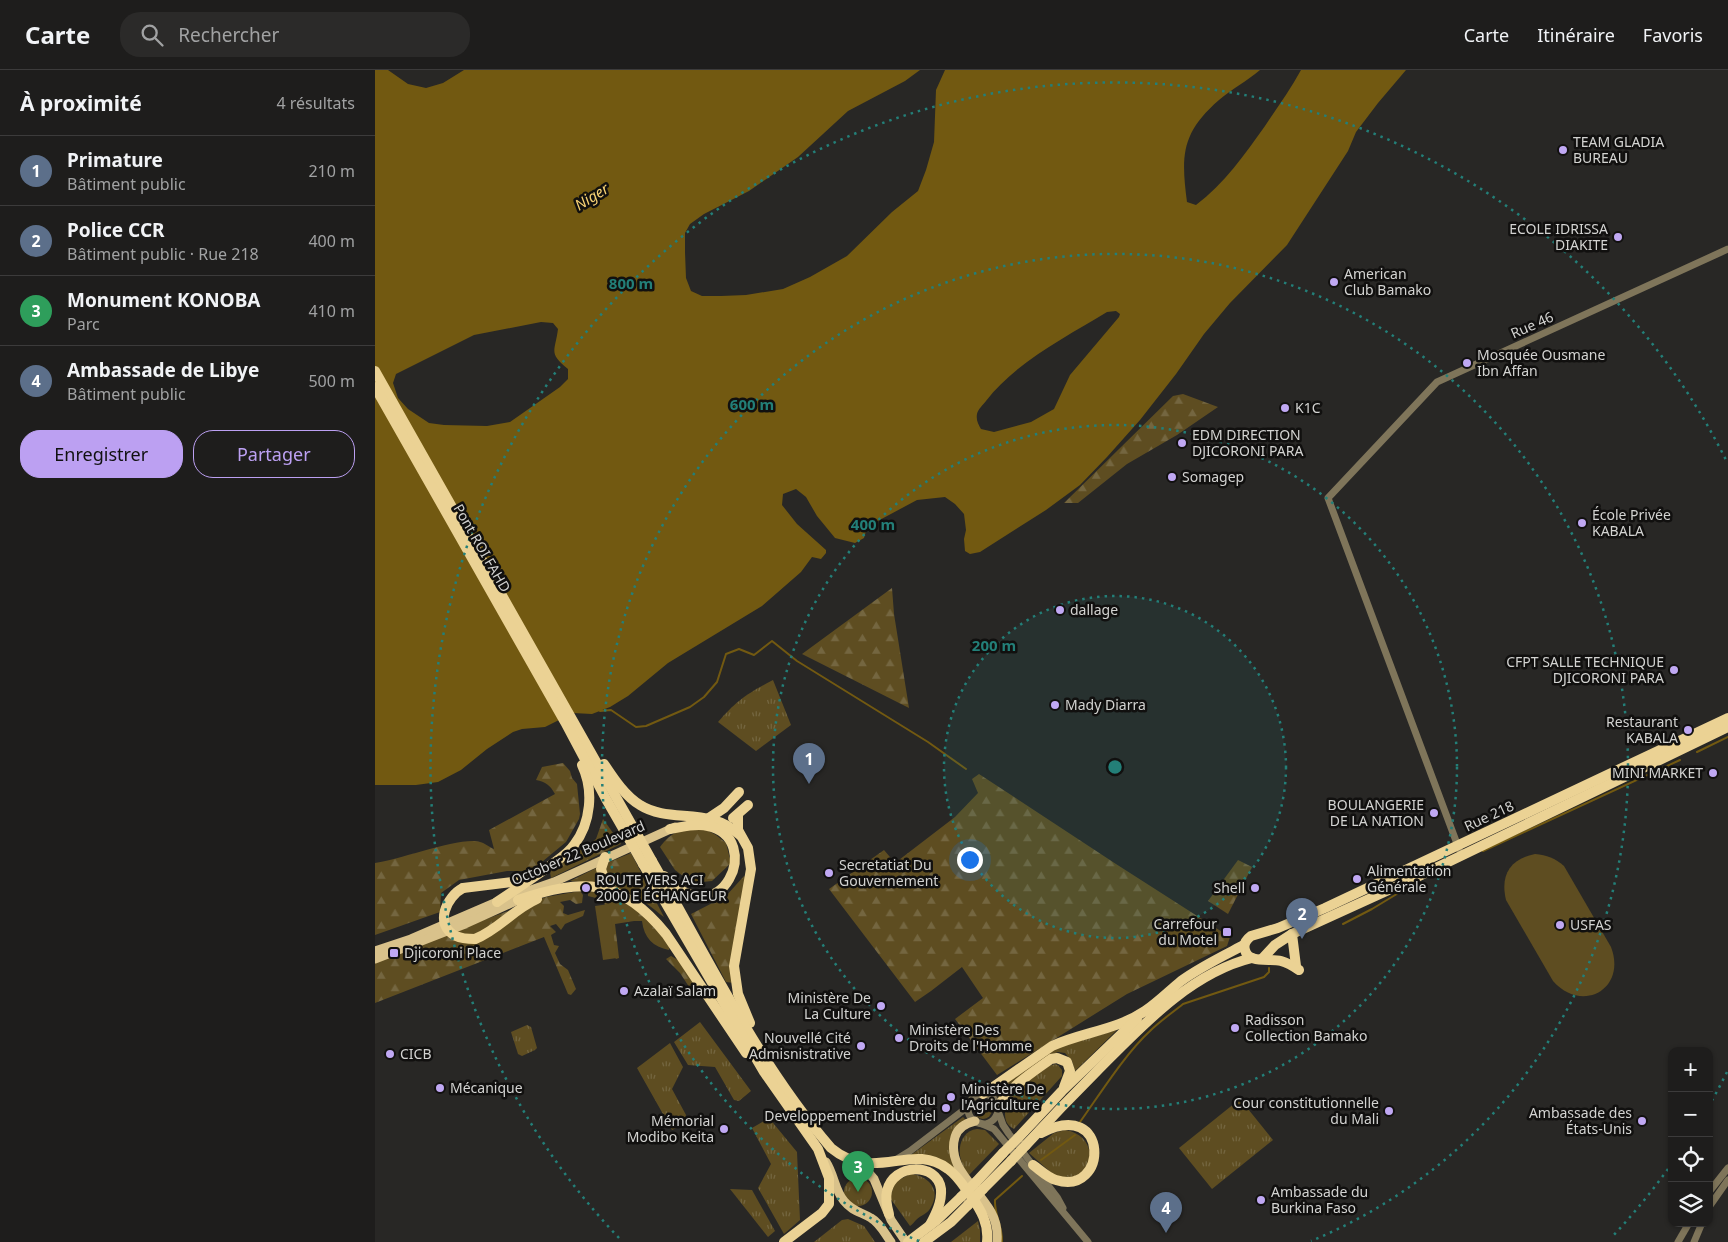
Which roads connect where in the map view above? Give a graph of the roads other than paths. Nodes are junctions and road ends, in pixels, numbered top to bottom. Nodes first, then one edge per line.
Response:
1 (1728, 249) edge
2 (375, 371) edge
3 (375, 387) edge
4 (1728, 718) edge
5 (571, 726) junction
6 (1728, 727) edge
7 (739, 792) dead end
8 (748, 805) dead end
9 (738, 815) junction
10 (709, 818) junction
11 (723, 823) junction
12 (670, 829) junction
13 (740, 836) junction
14 (1459, 851) junction
15 (605, 857) junction
16 (649, 862) junction
17 (538, 874) junction
18 (543, 886) junction
19 (607, 889) junction
20 (518, 900) junction
21 (497, 902) junction
22 (640, 906) junction
23 (1259, 934) junction
24 (1292, 934) junction
25 (1245, 945) junction
26 (375, 951) edge
27 (1261, 956) junction
28 (375, 959) edge
29 (1145, 1011) junction
30 (767, 1058) junction
31 (764, 1072) junction
32 (1062, 1092) junction
33 (983, 1094) junction
34 (969, 1106) junction
35 (998, 1109) junction
36 (978, 1122) junction
37 (1026, 1140) junction
38 (818, 1149) junction
39 (840, 1155) junction
40 (888, 1162) junction
41 (1033, 1165) junction
42 (1728, 1168) edge
43 (1728, 1180) edge
44 (1713, 1187) edge
45 (1713, 1201) edge
46 (889, 1214) junction
47 (1068, 1217) junction
48 (1687, 1227) edge
49 (1700, 1227) edge
50 (927, 1234) edge
51 (784, 1242) edge
52 (891, 1242) edge
53 (907, 1242) edge
54 (987, 1242) edge
55 (997, 1242) edge
56 (1088, 1242) edge
57 (1678, 1242) edge
58 (1694, 1242) edge

1 - 14 street, Rue 46
2 - 5 highway
3 - 5 highway, Pont ROI FAHD
4 - 14 highway, Rue 218
5 - 10 highway
5 - 16 highway, bridge
5 - 17 highway
6 - 14 highway, Rue 218
7 - 10 highway
8 - 9 highway
9 - 11 highway
9 - 13 highway
10 - 11 highway
10 - 12 main road, October 22 Boulevard
11 - 13 highway
12 - 15 main road, October 22 Boulevard
12 - 16 highway
13 - 30 highway
14 - 23 highway, Rue 218
14 - 24 highway
15 - 18 main road, October 22 Boulevard
15 - 19 highway
16 - 30 highway
16 - 31 highway
17 - 21 highway
17 - 22 highway, bridge
18 - 20 main road
18 - 21 main road, October 22 Boulevard
19 - 20 highway
19 - 22 highway
20 - 28 main road
21 - 26 main road, October 22 Boulevard
22 - 31 highway
23 - 25 highway
23 - 27 highway
24 - 27 highway
24 - 27 highway
25 - 27 highway
25 - 29 highway
27 - 37 highway
29 - 32 highway
29 - 33 highway
30 - 39 highway
31 - 38 highway
32 - 35 highway
32 - 37 highway
33 - 34 street
33 - 35 street
34 - 36 street
34 - 40 street
35 - 36 street
35 - 41 street
36 - 47 street
36 - 55 main road
37 - 41 highway
37 - 50 highway, bridge
38 - 51 highway
38 - 52 main road
39 - 40 highway
39 - 46 main road
40 - 54 highway
41 - 47 street
42 - 44 street
43 - 45 street
46 - 50 highway
46 - 53 main road
47 - 56 street
48 - 57 street
49 - 58 street
50 - 53 highway

